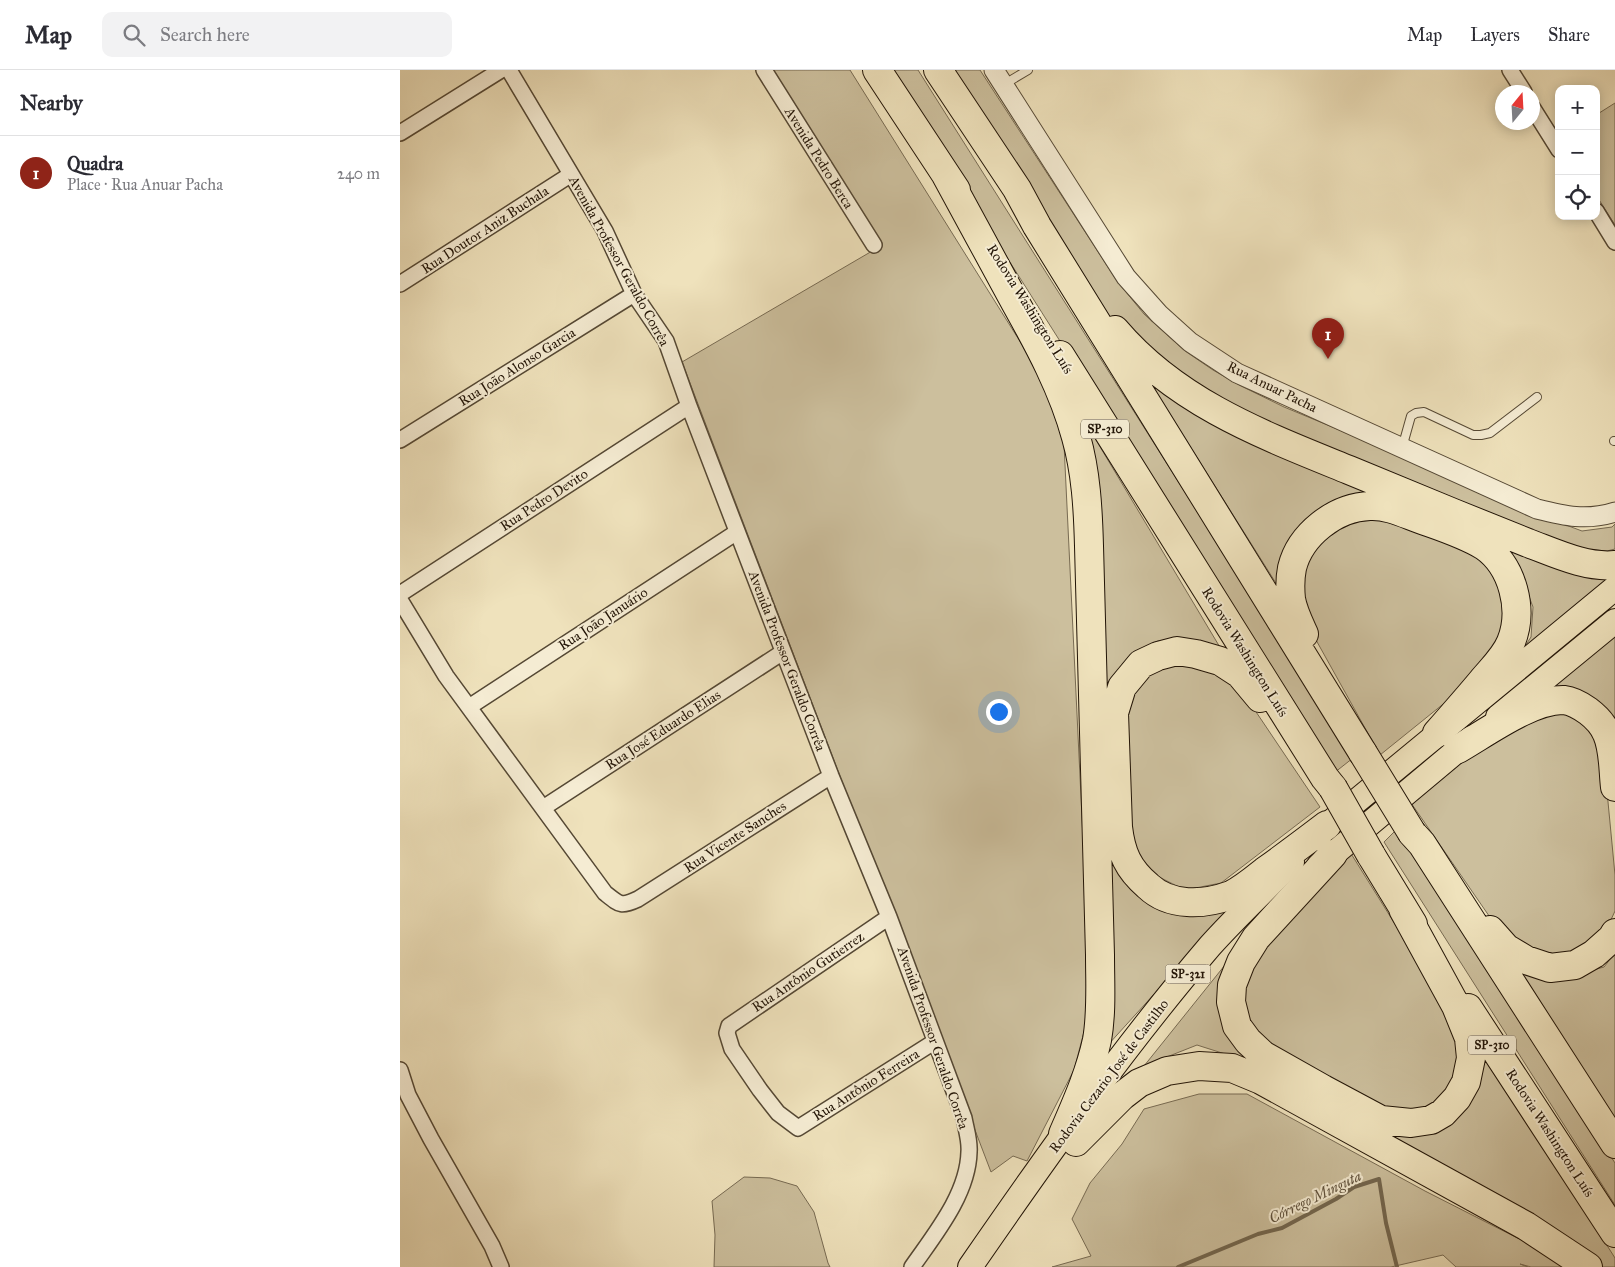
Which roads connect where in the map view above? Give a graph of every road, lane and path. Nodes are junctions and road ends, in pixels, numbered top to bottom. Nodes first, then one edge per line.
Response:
1 (501, 70) edge
2 (509, 70) edge
3 (764, 70) edge
4 (877, 70) edge
5 (938, 70) edge
6 (1028, 70) edge
7 (1510, 70) edge
8 (998, 77) edge
9 (1520, 85) edge
10 (1540, 120) edge
11 (400, 133) edge
12 (1555, 144) edge
13 (570, 175) junction
14 (946, 175) junction
15 (1017, 189) junction
16 (1600, 218) edge
17 (1615, 242) edge
18 (874, 245) dead end
19 (400, 284) edge
20 (634, 294) junction
21 (1537, 397) dead end
22 (689, 406) junction
23 (400, 440) edge
24 (1402, 448) junction
25 (1615, 512) edge
26 (737, 532) junction
27 (1615, 565) edge
28 (1615, 588) edge
29 (400, 594) edge
30 (400, 600) edge
31 (1615, 620) edge
32 (783, 652) junction
33 (469, 707) junction
34 (1342, 718) junction
35 (1437, 733) junction
36 (1458, 749) junction
37 (831, 776) junction
38 (1329, 783) junction
39 (1615, 787) edge
40 (543, 808) junction
41 (1327, 825) junction
42 (1417, 838) junction
43 (1333, 854) junction
44 (1404, 909) junction
45 (889, 917) junction
46 (1615, 933) edge
47 (934, 1042) junction
48 (400, 1070) edge
49 (798, 1128) joint
50 (1069, 1138) junction
51 (1615, 1144) edge
52 (1615, 1233) edge
53 (501, 1267) edge
54 (912, 1267) edge
55 (970, 1267) edge
56 (989, 1267) edge
57 (1588, 1267) edge

1 - 11 street
2 - 13 street, Avenida Professor Geraldo Corrêa
3 - 18 street, Avenida Pedro Berca
4 - 14 highway, Rodovia Washington Luís / SP-310
5 - 15 highway
6 - 8 lane
7 - 9 street
8 - 24 street, Rua Anuar Pacha
10 - 12 street
13 - 19 street, Rua Doutor Aniz Buchala
13 - 20 street, Avenida Professor Geraldo Corrêa
14 - 38 highway, Rodovia Washington Luís / SP-310
14 - 50 highway
15 - 27 highway
15 - 34 highway
16 - 17 street
20 - 22 street, Avenida Professor Geraldo Corrêa
20 - 23 street, Rua João Alonso Garcia
21 - 24 lane
22 - 26 street, Avenida Professor Geraldo Corrêa
22 - 29 street, Rua Pedro Devito
24 - 25 street, Rua Anuar Pacha
26 - 32 street, Avenida Professor Geraldo Corrêa
26 - 33 street, Rua João Januário
28 - 35 main road, Rodovia Cezario José de Castilho
30 - 33 street
31 - 36 main road, Rodovia Cezario José de Castilho
32 - 37 street, Avenida Professor Geraldo Corrêa
32 - 40 street, Rua José Eduardo Elias
33 - 40 street
34 - 35 highway
34 - 42 highway, bridge
35 - 41 main road, Rodovia Cezario José de Castilho / SP-321
36 - 39 highway
36 - 43 main road, Rodovia Cezario José de Castilho / SP-321
37 - 40 street, Rua Vicente Sanches
37 - 45 street, Avenida Professor Geraldo Corrêa
38 - 41 highway
38 - 44 highway, Rodovia Washington Luís / SP-310, bridge
41 - 50 main road, Rodovia Cezario José de Castilho / SP-321
42 - 46 highway
42 - 51 highway
43 - 44 highway
43 - 50 main road, Rodovia Cezario José de Castilho / SP-321
44 - 52 highway, Rodovia Washington Luís / SP-310
45 - 47 street, Avenida Professor Geraldo Corrêa
45 - 49 street, Rua Antônio Gutierrez
47 - 49 street, Rua Antônio Ferreira
47 - 54 street, Avenida Professor Geraldo Corrêa
48 - 53 street
50 - 55 main road, Rodovia Cezario José de Castilho / SP-321
50 - 56 main road, Rodovia Cezario José de Castilho / SP-321
50 - 57 highway

